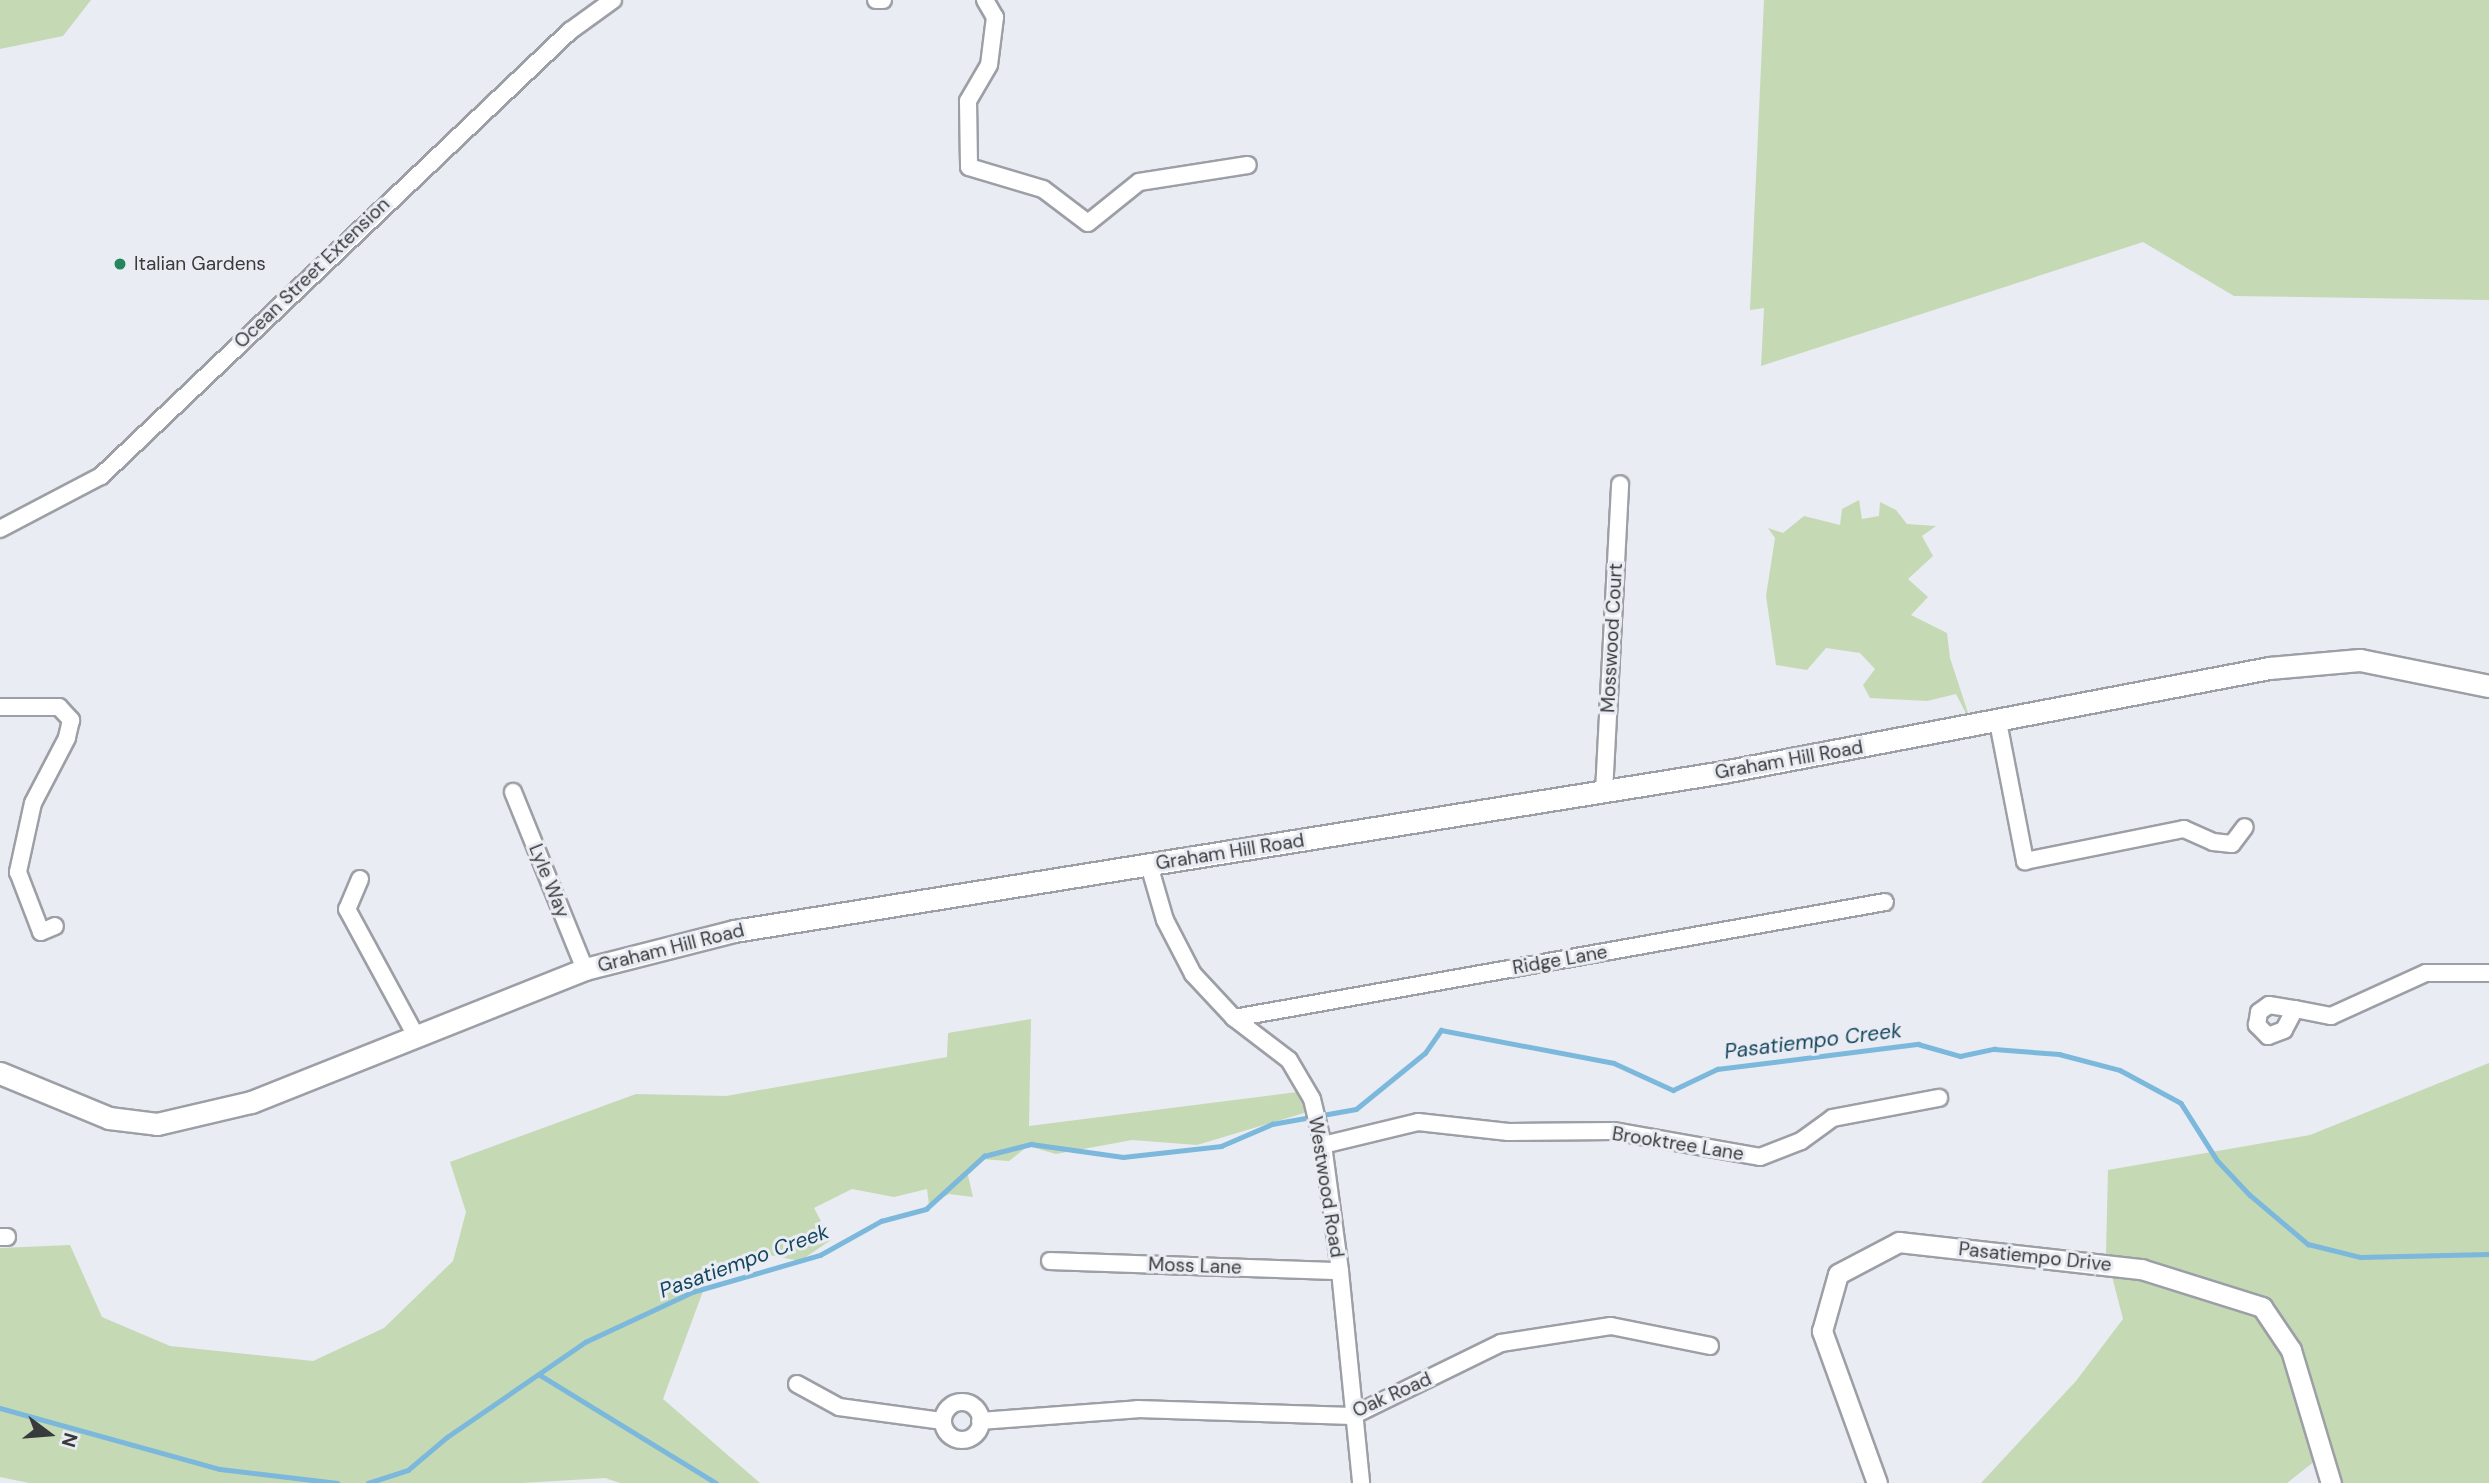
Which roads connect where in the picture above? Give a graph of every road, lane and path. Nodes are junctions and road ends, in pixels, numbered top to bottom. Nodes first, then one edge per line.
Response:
1 (613, 0) edge
2 (876, 0) edge
3 (883, 0) edge
4 (985, 0) edge
5 (1248, 164) dead end
6 (1620, 484) dead end
7 (0, 529) edge
8 (2489, 686) edge
9 (0, 707) edge
10 (1998, 722) junction
11 (513, 792) dead end
12 (1604, 792) junction
13 (2245, 827) dead end
14 (1149, 865) junction
15 (360, 879) dead end
16 (1885, 902) dead end
17 (55, 926) dead end
18 (585, 969) junction
19 (2489, 973) edge
20 (2295, 1009) dead end
21 (1234, 1017) junction
22 (415, 1034) junction
23 (0, 1073) edge
24 (1939, 1098) dead end
25 (1323, 1145) junction
26 (1050, 1261) dead end
27 (1340, 1271) junction
28 (1710, 1346) dead end
29 (797, 1384) dead end
30 (1352, 1416) junction
31 (943, 1421) junction
32 (981, 1421) junction
33 (1361, 1483) edge
34 (1877, 1483) edge
35 (2331, 1483) edge

1 - 7 street, Ocean Street Extension
2 - 3 street
4 - 5 street
6 - 12 street, Mosswood Court
8 - 10 main road, Graham Hill Road
9 - 17 street
10 - 12 main road, Graham Hill Road
10 - 13 street
11 - 18 street, Lyle Way
12 - 14 main road, Graham Hill Road
14 - 18 main road, Graham Hill Road
14 - 21 street, Westwood Road
15 - 22 street
16 - 21 street, Ridge Lane
18 - 22 main road, Graham Hill Road
19 - 20 street
21 - 25 street, Westwood Road
22 - 23 main road, Graham Hill Road
24 - 25 street, Brooktree Lane
25 - 27 street, Westwood Road
26 - 27 street, Moss Lane
27 - 30 street, Westwood Road
28 - 30 street, Oak Road
29 - 31 street, Oak Road
30 - 32 street, Oak Road
30 - 33 street, Westwood Road
31 - 32 street, Oak Road
31 - 32 street
34 - 35 street, Pasatiempo Drive

